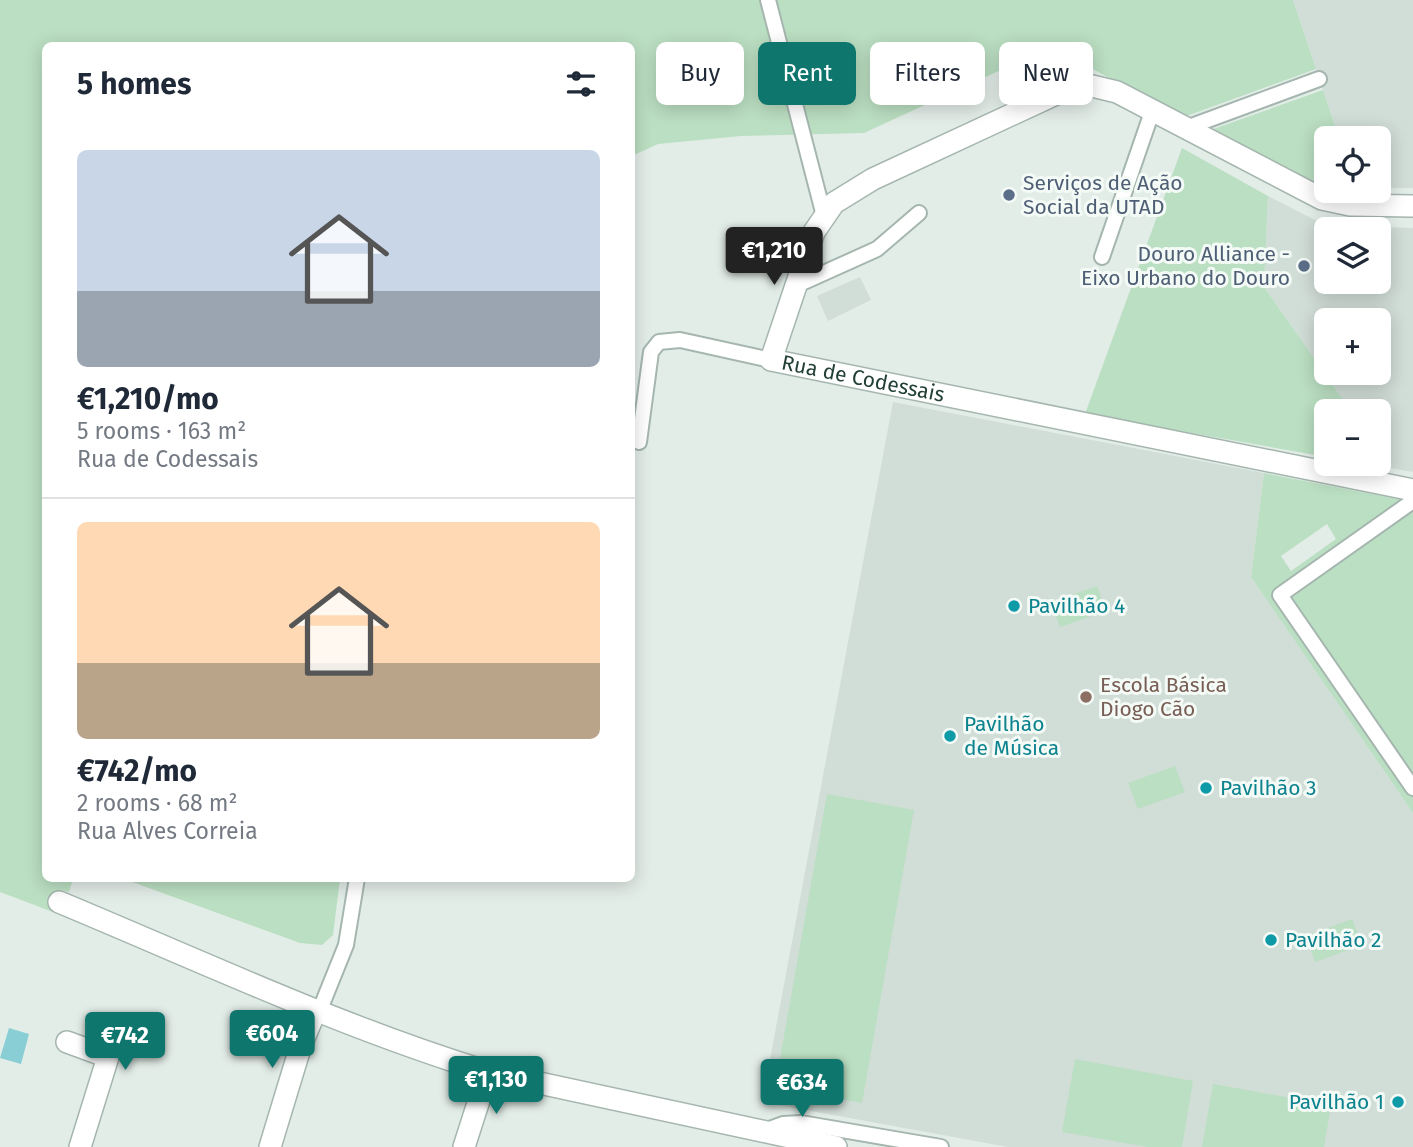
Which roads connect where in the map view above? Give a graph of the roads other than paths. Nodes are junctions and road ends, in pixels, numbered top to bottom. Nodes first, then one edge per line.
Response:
1 (768, 0) edge
2 (1319, 79) dead end
3 (1153, 109) junction
4 (1186, 128) junction
5 (1413, 206) edge
6 (919, 213) dead end
7 (824, 216) junction
8 (1102, 257) dead end
9 (797, 285) junction
10 (771, 360) junction
11 (639, 442) dead end
12 (1413, 490) edge
13 (1413, 501) edge
14 (1413, 788) edge
15 (356, 882) edge
16 (59, 901) dead end
17 (317, 1011) junction
18 (66, 1042) dead end
19 (488, 1072) junction
20 (760, 1133) junction
21 (80, 1147) edge
22 (270, 1147) edge
23 (464, 1147) edge
24 (836, 1147) edge
25 (941, 1147) edge

1 - 7 lane
2 - 4 lane
3 - 4 street, Rua de Codessais
3 - 7 street, Rua de Codessais
3 - 8 lane
4 - 5 street, Rua de Codessais
6 - 9 lane
7 - 9 street, Rua de Codessais
9 - 10 street, Rua de Codessais
10 - 11 lane
10 - 12 street, Rua de Codessais
13 - 14 lane
15 - 17 lane
16 - 17 street
17 - 19 street
17 - 22 street
18 - 21 street
19 - 20 street
19 - 23 street
20 - 24 street
20 - 25 lane

